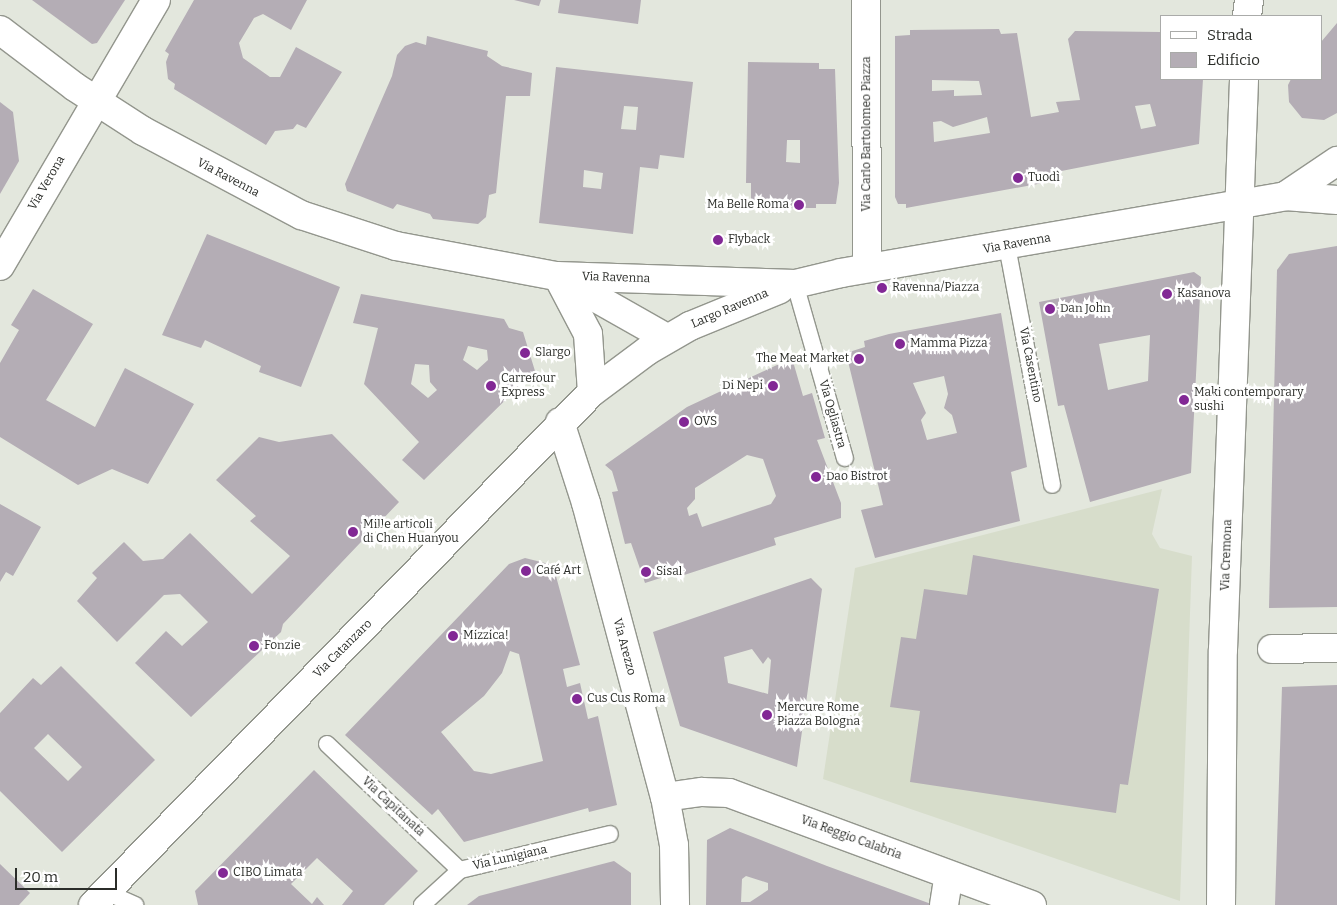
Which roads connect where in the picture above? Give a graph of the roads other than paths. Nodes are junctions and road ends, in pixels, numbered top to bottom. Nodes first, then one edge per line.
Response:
1 (156, 0) edge
2 (866, 0) edge
3 (1249, 0) edge
4 (1247, 15) edge
5 (0, 30) edge
6 (1244, 80) edge
7 (95, 101) junction
8 (1337, 161) edge
9 (1285, 196) junction
10 (1337, 200) edge
11 (1240, 205) junction
12 (1007, 246) junction
13 (0, 266) edge
14 (867, 268) junction
15 (557, 276) junction
16 (795, 284) junction
17 (667, 338) junction
18 (592, 392) junction
19 (560, 422) junction
20 (845, 458) dead end
21 (1052, 486) dead end
22 (1337, 648) edge
23 (1272, 649) dead end
24 (327, 744) dead end
25 (665, 798) junction
26 (610, 834) dead end
27 (460, 870) junction
28 (949, 875) junction
29 (100, 898) edge
30 (135, 905) edge
31 (422, 905) edge
32 (675, 905) edge
33 (944, 905) edge
34 (1032, 905) edge
35 (1221, 905) edge

1 - 7 street, Via Verona
2 - 14 street, Via Carlo Bartolomeo Piazza
3 - 4 street
5 - 7 street, Via Ravenna
6 - 11 street, Via Cremona
7 - 13 street, Via Verona
7 - 15 street, Via Ravenna
8 - 9 street
9 - 10 street
9 - 11 street, Via Ravenna
11 - 12 street, Via Ravenna
11 - 35 street, Via Cremona
12 - 14 street, Via Ravenna
12 - 21 lane, Via Casentino
14 - 16 street, Via Ravenna
15 - 16 street, Via Ravenna
15 - 17 street
15 - 18 street
16 - 17 street, Largo Ravenna
16 - 20 lane, Via Ogliastra
17 - 18 street, Largo Ravenna
18 - 19 street, Via Catanzaro
19 - 25 street, Via Arezzo
19 - 29 street, Via Catanzaro
22 - 23 street
24 - 27 lane, Via Capitanata
25 - 28 street, Via Reggio Calabria
25 - 32 street, Via Arezzo
26 - 27 lane, Via Lunigiana
27 - 31 lane, Via Lunigiana
28 - 33 street
28 - 34 street, Via Reggio Calabria
29 - 30 lane

